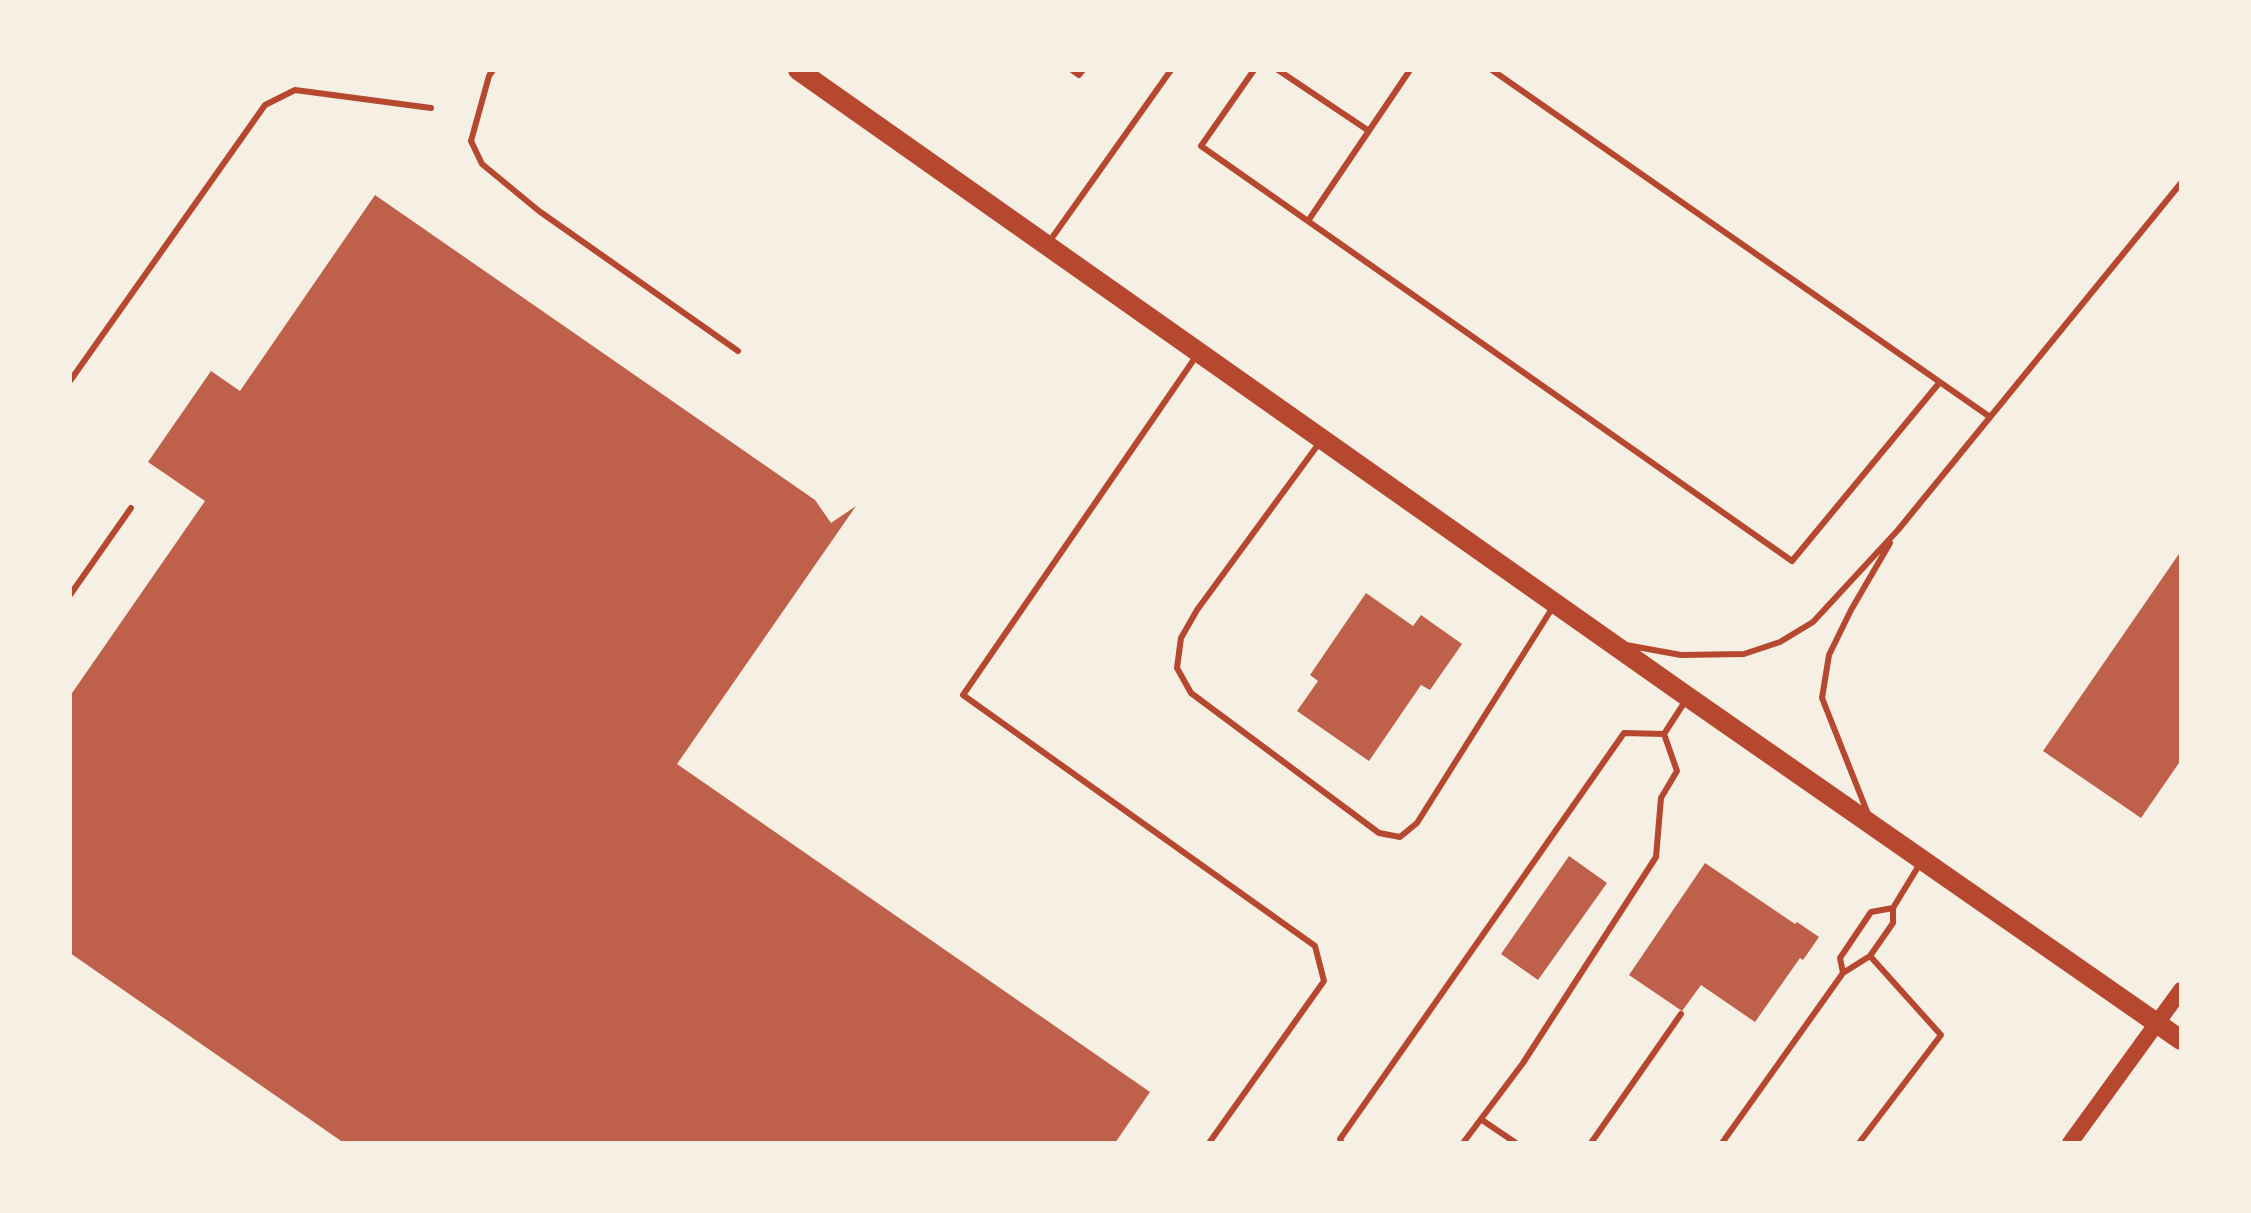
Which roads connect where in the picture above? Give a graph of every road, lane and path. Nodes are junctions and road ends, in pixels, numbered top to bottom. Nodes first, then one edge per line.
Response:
1 (493, 70) edge
2 (798, 70) edge
3 (1072, 70) edge
4 (1083, 70) edge
5 (1171, 70) edge
6 (1254, 70) edge
7 (1278, 70) edge
8 (1410, 70) edge
9 (1492, 70) edge
10 (431, 108) dead end
11 (1369, 131) junction
12 (2181, 183) edge
13 (1308, 221) junction
14 (1047, 245) junction
15 (738, 351) dead end
16 (1199, 352) junction
17 (70, 381) edge
18 (1940, 382) junction
19 (1990, 417) junction
20 (1322, 439) junction
21 (131, 508) dead end
22 (1898, 530) junction
23 (70, 595) edge
24 (1555, 603) junction
25 (1612, 643) junction
26 (1688, 697) junction
27 (1664, 734) junction
28 (1872, 825) junction
29 (1923, 859) junction
30 (1893, 908) junction
31 (1870, 956) junction
32 (1843, 973) junction
33 (2181, 990) edge
34 (1681, 1014) dead end
35 (2158, 1023) junction
36 (2181, 1040) edge
37 (1482, 1120) junction
38 (1209, 1143) edge
39 (1342, 1143) edge
40 (1463, 1143) edge
41 (1516, 1143) edge
42 (1591, 1143) edge
43 (1722, 1143) edge
44 (1859, 1143) edge
45 (2070, 1143) edge

1 - 15 lane
2 - 14 main road
3 - 4 lane
5 - 14 lane
6 - 13 lane
7 - 11 lane
8 - 11 lane
9 - 18 lane
10 - 17 lane
11 - 13 lane
12 - 19 lane
13 - 18 lane
14 - 16 main road
16 - 20 main road
16 - 38 lane
18 - 19 lane
19 - 22 lane
20 - 24 main road
20 - 24 lane
21 - 23 lane
22 - 25 lane
22 - 28 lane
24 - 25 main road
25 - 26 main road
26 - 27 lane
26 - 28 main road
27 - 37 lane
27 - 39 lane
28 - 29 main road
29 - 30 lane
29 - 35 main road
30 - 31 lane
30 - 32 lane
31 - 32 lane
31 - 44 lane
32 - 43 lane
33 - 35 main road
34 - 42 lane
35 - 36 main road
35 - 45 main road
37 - 40 lane
37 - 41 lane

